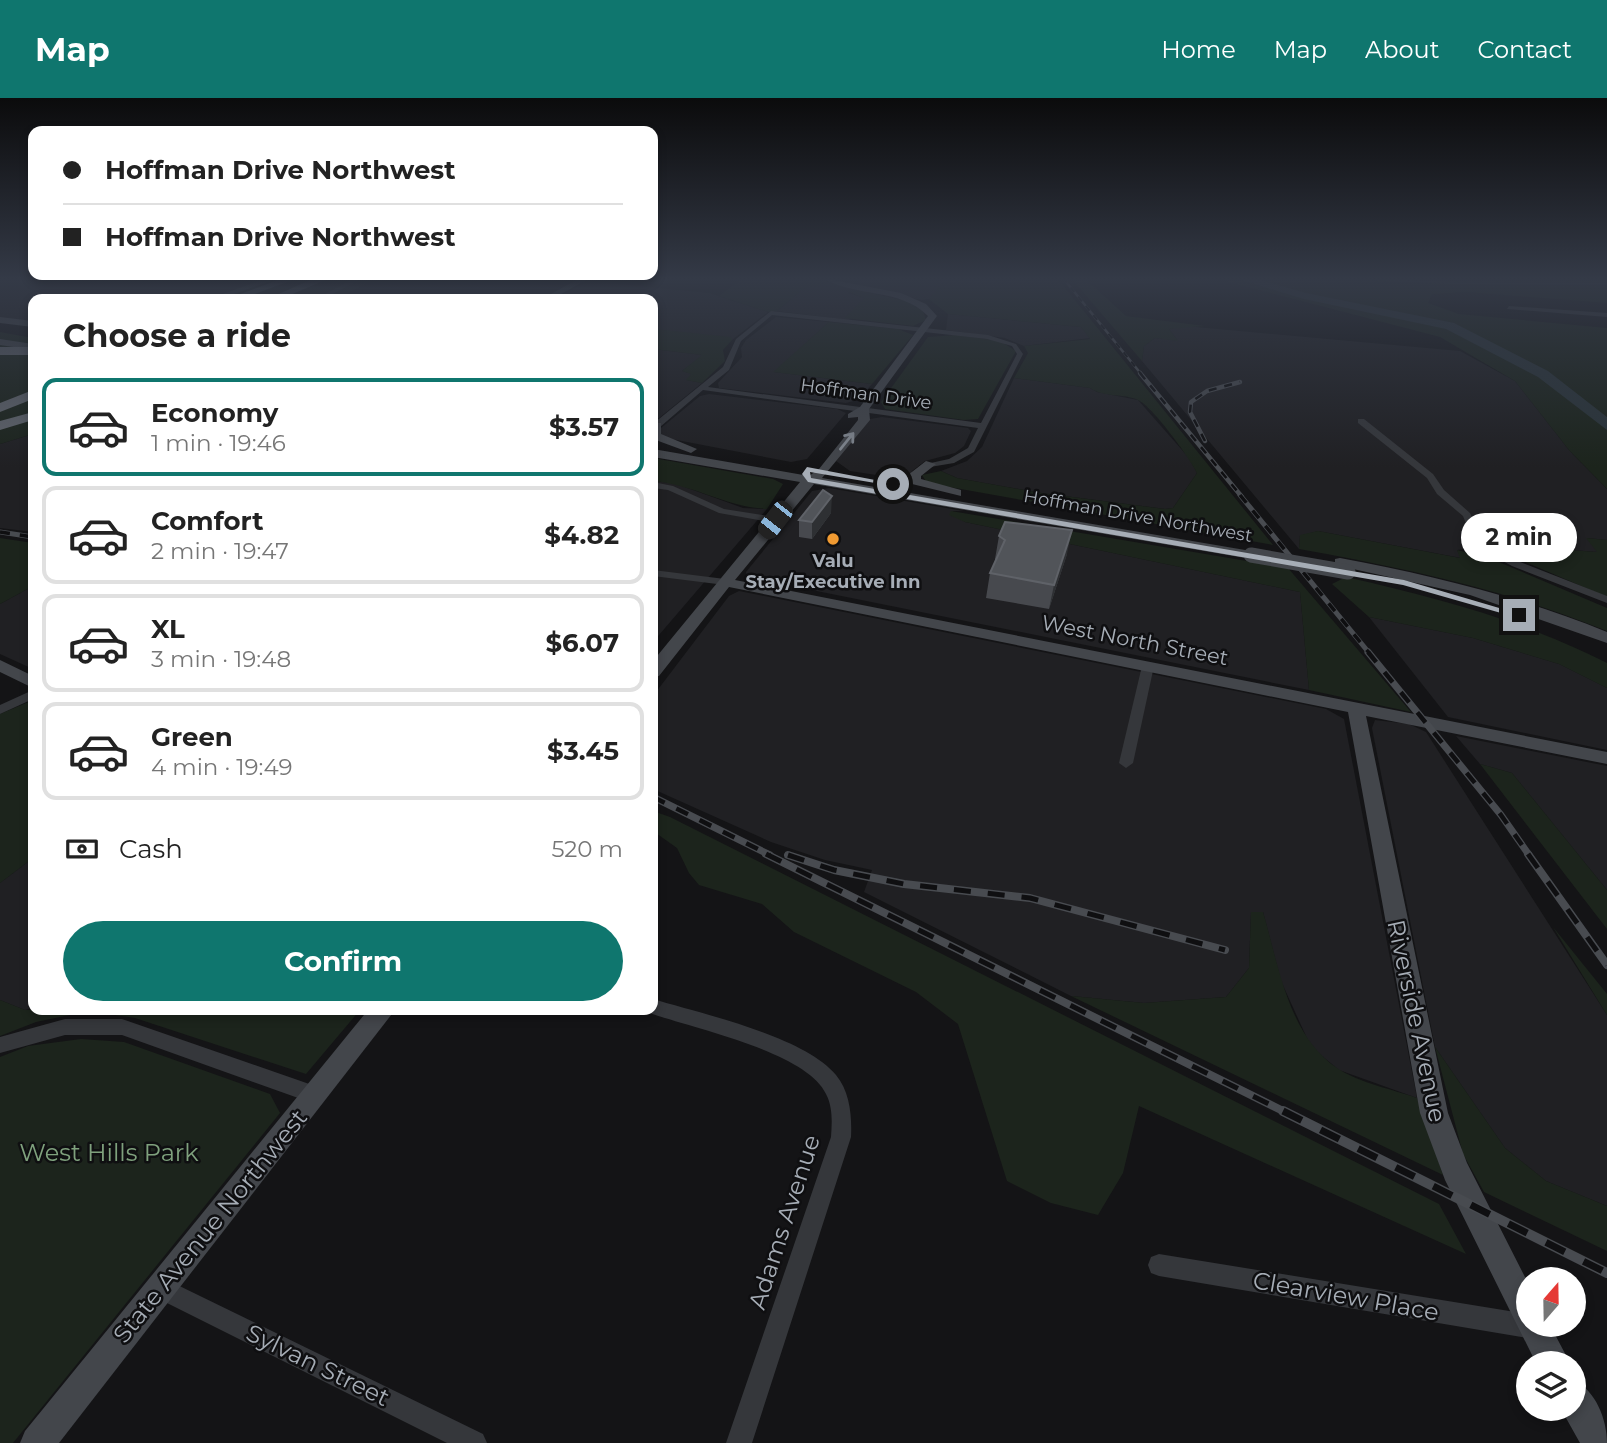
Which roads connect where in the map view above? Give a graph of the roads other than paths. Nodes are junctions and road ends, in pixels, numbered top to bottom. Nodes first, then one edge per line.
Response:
1 (738, 341) edge
2 (917, 341) edge
3 (1002, 341) edge
4 (0, 342) edge
5 (28, 348) edge
6 (28, 349) edge
7 (0, 351) edge
8 (28, 384) edge
9 (702, 388) junction
10 (2, 393) edge
11 (28, 396) edge
12 (0, 408) edge
13 (864, 410) junction
14 (28, 418) edge
15 (1361, 421) dead end
16 (658, 424) edge
17 (0, 426) edge
18 (983, 426) junction
19 (658, 439) edge
20 (658, 444) edge
21 (699, 451) junction
22 (658, 453) edge
23 (930, 464) joint
24 (814, 467) junction
25 (658, 486) edge
26 (977, 503) junction
27 (775, 520) junction
28 (1344, 567) junction
29 (658, 574) edge
30 (725, 582) junction
31 (1607, 600) edge
32 (1607, 639) edge
33 (1607, 652) edge
34 (0, 665) edge
35 (658, 666) edge
36 (1148, 666) junction
37 (28, 680) edge
38 (28, 696) edge
39 (1356, 708) junction
40 (0, 710) edge
41 (1607, 758) edge
42 (1126, 762) dead end
43 (658, 1009) edge
44 (379, 1015) edge
45 (0, 1045) edge
46 (315, 1095) junction
47 (1159, 1265) dead end
48 (161, 1288) junction
49 (1516, 1293) edge
50 (1516, 1321) edge
51 (1586, 1420) edge
52 (37, 1443) edge
53 (474, 1443) edge
54 (740, 1443) edge
55 (1599, 1443) edge

1 - 9 street
2 - 13 street
3 - 18 street
4 - 5 street
6 - 7 highway
8 - 10 highway
9 - 13 street, Hoffman Drive
9 - 16 street
11 - 12 highway
13 - 18 street, Hoffman Drive
13 - 24 street
24 -> 13 street
14 - 17 highway
15 - 31 street
18 - 23 street
19 - 21 street
20 - 21 street, Hoffman Drive Northwest
21 - 24 street, Hoffman Drive Northwest
22 - 24 street, Hoffman Drive Northwest
23 - 26 street
24 - 26 street, Hoffman Drive Northwest
24 - 26 street, Hoffman Drive Northwest
24 - 27 street
25 - 27 street
26 - 28 street, Hoffman Drive Northwest, bridge
27 - 30 street
28 - 32 street, Hoffman Drive Northwest
28 - 33 street, Hoffman Drive Northwest
29 - 30 street, West North Street
30 - 35 street
30 - 36 street, West North Street
34 - 37 street
36 - 39 street, West North Street
36 - 42 street
38 - 40 street
39 - 41 street, West North Street
39 - 49 street, Riverside Avenue
43 - 54 street, Adams Avenue
44 - 46 street, State Avenue Northwest
45 - 46 street
46 - 48 street, State Avenue Northwest
47 - 50 street, Clearview Place
48 - 52 street, State Avenue Northwest
48 - 53 street, Sylvan Street
51 - 55 street

